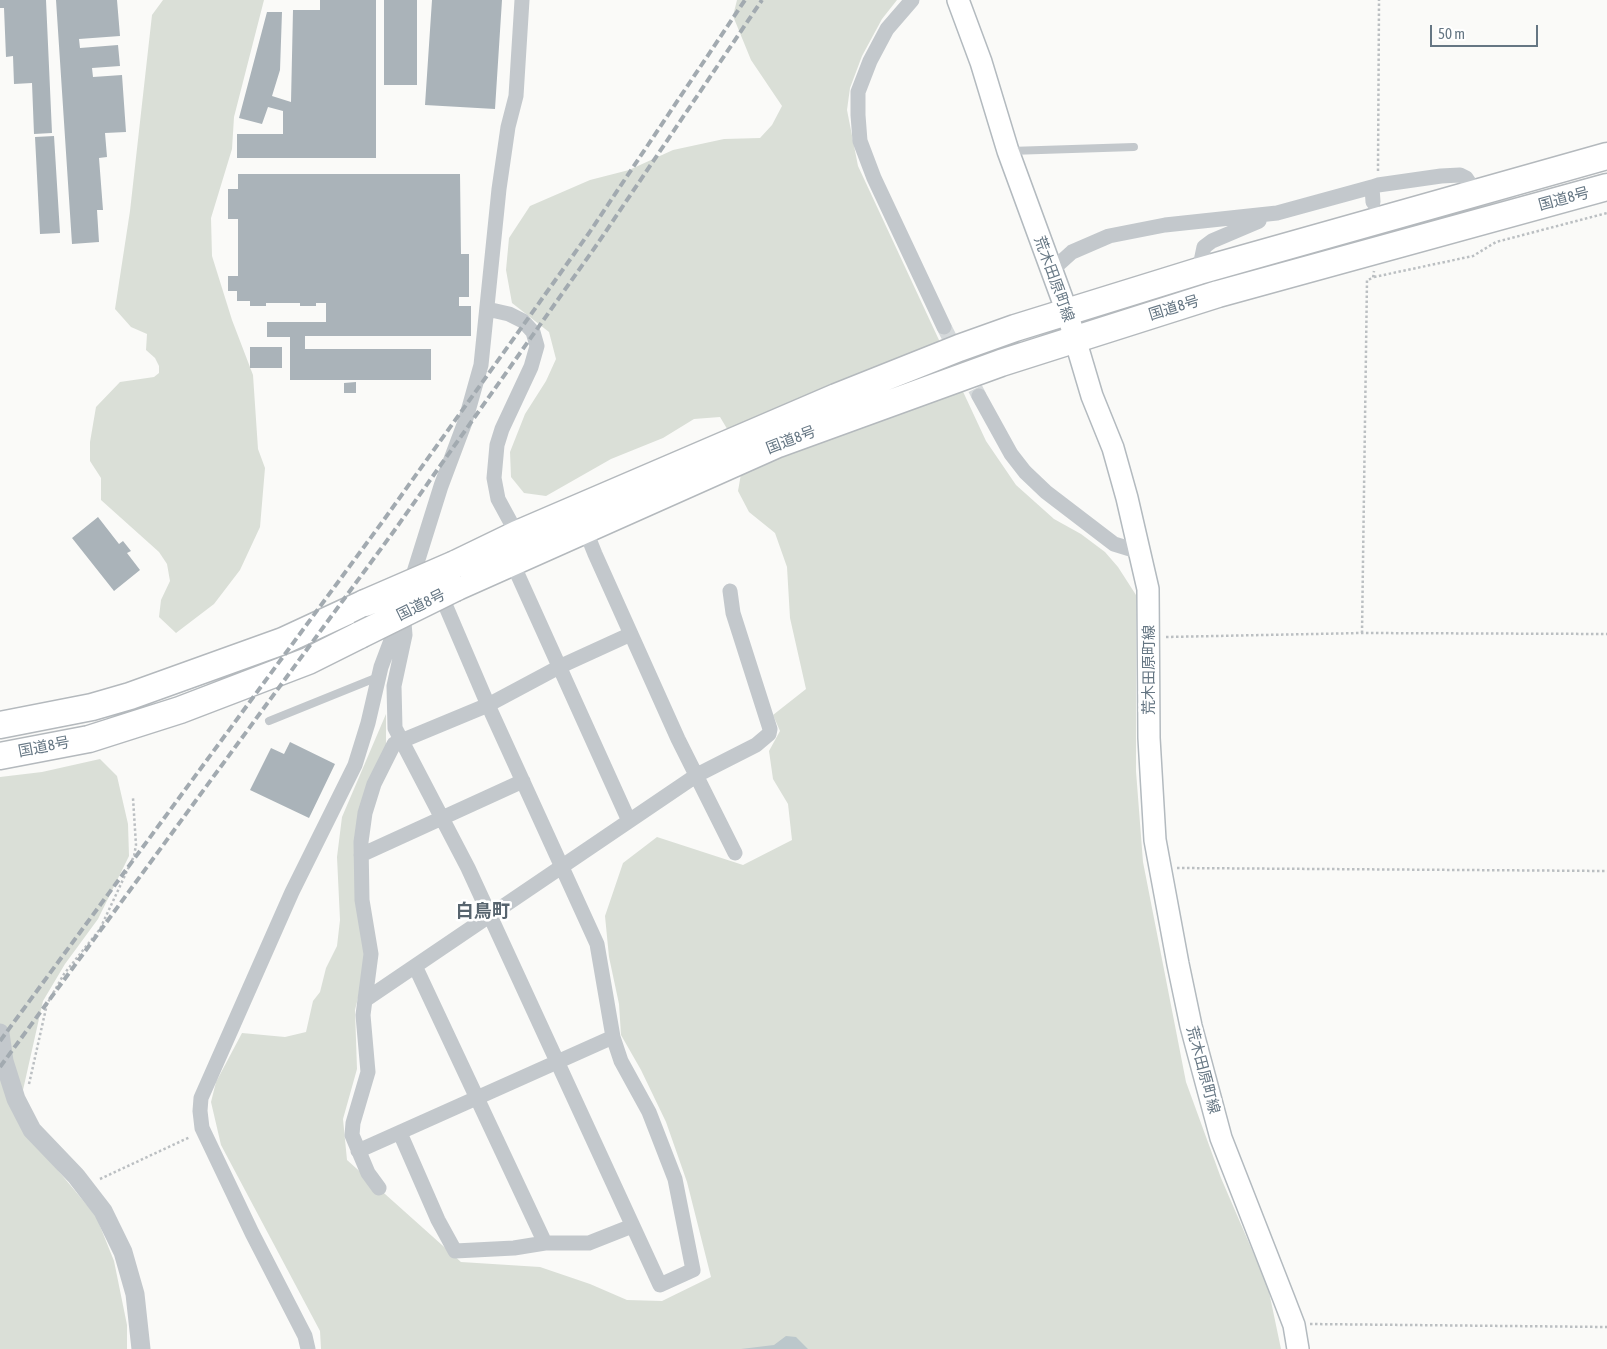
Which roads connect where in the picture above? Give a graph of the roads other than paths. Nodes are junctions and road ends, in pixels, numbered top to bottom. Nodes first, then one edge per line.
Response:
1 (522, 0) edge
2 (912, 0) edge
3 (958, 0) edge
4 (1134, 147) dead end
5 (1008, 151) junction
6 (1607, 156) edge
7 (1607, 188) edge
8 (1476, 193) junction
9 (1276, 213) junction
10 (1051, 271) junction
11 (1199, 271) junction
12 (487, 309) junction
13 (1067, 312) junction
14 (944, 327) tunnel mouth
15 (1076, 339) junction
16 (979, 396) tunnel mouth
17 (585, 528) junction
18 (516, 534) junction
19 (1140, 552) junction
20 (512, 562) junction
21 (450, 582) junction
22 (730, 591) dead end
23 (403, 610) junction
24 (631, 634) junction
25 (561, 666) junction
26 (379, 676) junction
27 (488, 704) junction
28 (269, 721) dead end
29 (0, 725) edge
30 (402, 740) junction
31 (0, 756) edge
32 (697, 775) junction
33 (522, 781) junction
34 (442, 819) junction
35 (629, 821) junction
36 (735, 852) dead end
37 (360, 855) junction
38 (562, 866) junction
39 (489, 915) junction
40 (415, 966) junction
41 (365, 1000) junction
42 (0, 1033) edge
43 (612, 1037) junction
44 (556, 1063) junction
45 (477, 1099) junction
46 (400, 1133) junction
47 (358, 1151) junction
48 (379, 1188) dead end
49 (632, 1226) junction
50 (545, 1243) junction
51 (141, 1349) edge
52 (308, 1349) edge
53 (1298, 1349) edge

1 - 12 street
2 - 14 street
3 - 5 main road, 荒木田原町線
4 - 5 lane
5 - 10 main road, 荒木田原町線
6 - 8 highway, 国道8号
7 - 15 highway, 国道8号
8 - 9 street
8 - 11 highway, 国道8号
9 - 10 street
9 - 11 street
10 - 13 main road, 荒木田原町線
11 - 13 highway, 国道8号
12 - 18 street
12 - 23 street
13 - 15 main road, 荒木田原町線
13 - 18 highway, 国道8号
15 - 17 highway, 国道8号
15 - 19 main road, 荒木田原町線
16 - 19 street
17 - 20 highway, 国道8号
17 - 24 street
18 - 21 highway, 国道8号
19 - 53 main road, 荒木田原町線
20 - 21 highway, 国道8号
20 - 25 street
21 - 27 street
21 - 29 highway, 国道8号, bridge
21 - 31 highway, 国道8号, bridge
22 - 32 street
23 - 26 street
23 - 30 street
24 - 25 street
24 - 32 street
25 - 27 street
25 - 35 street
26 - 28 lane
26 - 52 street
27 - 30 street
27 - 33 street
30 - 34 street
30 - 37 street
32 - 35 street
32 - 36 street
33 - 34 street
33 - 38 street
34 - 37 street
34 - 39 street
35 - 38 street
37 - 41 street
38 - 39 street
38 - 43 street
39 - 40 street
39 - 44 street
40 - 41 street
40 - 45 street
41 - 47 street
42 - 51 street
43 - 44 street
43 - 49 street
44 - 45 street
44 - 49 street
45 - 46 street
45 - 50 street
46 - 47 street
46 - 50 street
47 - 48 street
49 - 50 street

